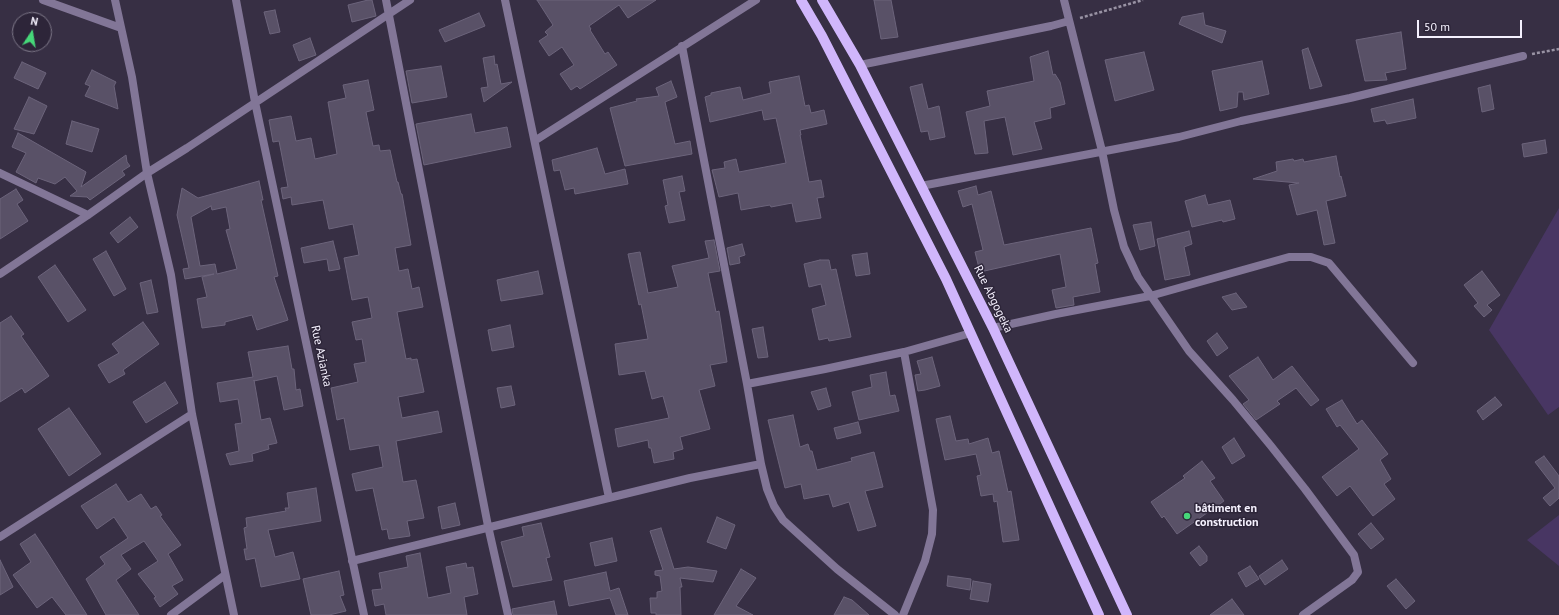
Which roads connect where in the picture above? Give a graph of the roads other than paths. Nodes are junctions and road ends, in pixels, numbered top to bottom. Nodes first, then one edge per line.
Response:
1 (43, 0) edge
2 (115, 0) edge
3 (236, 0) edge
4 (386, 0) edge
5 (410, 0) edge
6 (506, 0) edge
7 (756, 0) edge
8 (801, 0) edge
9 (822, 0) edge
10 (1064, 0) edge
11 (389, 14) junction
12 (1068, 21) junction
13 (121, 28) junction
14 (682, 46) junction
15 (1523, 56) road end
16 (860, 65) junction
17 (255, 102) junction
18 (536, 140) junction
19 (1102, 151) junction
20 (0, 173) edge
21 (147, 173) junction
22 (921, 186) junction
23 (88, 215) junction
24 (0, 274) edge
25 (1150, 296) junction
26 (993, 328) junction
27 (971, 333) junction
28 (904, 352) junction
29 (1413, 363) dead end
30 (747, 384) junction
31 (192, 414) junction
32 (761, 464) junction
33 (609, 498) junction
34 (488, 528) junction
35 (0, 537) edge
36 (352, 561) junction
37 (225, 574) junction
38 (171, 615) edge
39 (234, 615) edge
40 (364, 615) edge
41 (508, 615) edge
42 (895, 615) edge
43 (903, 615) edge
44 (1100, 615) edge
45 (1127, 615) edge
46 (1303, 615) edge

1 - 13 street
2 - 13 street
3 - 17 street, Rue Azianka
4 - 11 street
5 - 11 street
6 - 18 street
7 - 14 street
8 - 27 main road
9 - 16 main road, Rue Abgogeka
10 - 12 street
11 - 17 street
11 - 34 street
12 - 16 street
12 - 19 street
13 - 21 street
14 - 18 street
14 - 30 street
15 - 19 street
16 - 22 main road, Rue Abgogeka
17 - 21 street
17 - 36 street, Rue Azianka
18 - 33 street
19 - 22 street
19 - 25 street
20 - 23 street
21 - 23 street
21 - 31 street
22 - 26 main road, Rue Abgogeka
23 - 24 street
25 - 26 street
25 - 29 street
25 - 46 street
26 - 45 main road, Rue Abgogeka
27 - 28 street
27 - 44 main road
28 - 30 street
28 - 43 street
30 - 32 street
31 - 35 street
31 - 37 street
32 - 33 street
32 - 42 street
33 - 34 street
34 - 36 street
34 - 41 street
36 - 40 street, Rue Azianka
37 - 38 street
37 - 39 street

